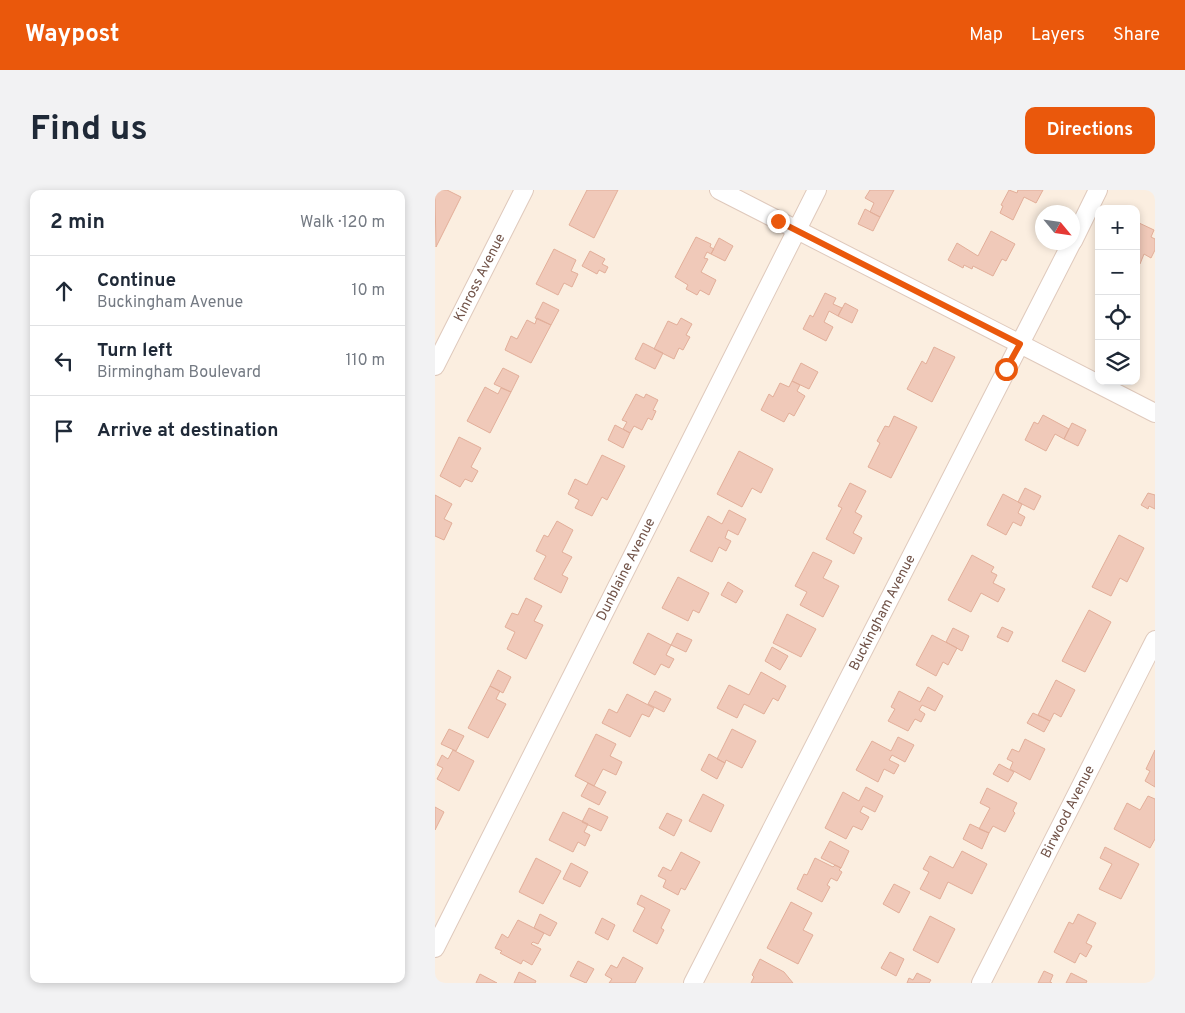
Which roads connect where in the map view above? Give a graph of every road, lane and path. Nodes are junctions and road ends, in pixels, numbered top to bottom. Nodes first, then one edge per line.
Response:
1 (524, 190) edge
2 (719, 190) edge
3 (817, 190) edge
4 (1098, 190) edge
5 (1080, 226) edge
6 (797, 230) junction
7 (1068, 250) edge
8 (1020, 344) junction
9 (435, 366) edge
10 (1155, 413) edge
11 (1155, 640) edge
12 (435, 948) edge
13 (693, 983) edge
14 (981, 983) edge

1 - 9 street, Kinross Avenue
2 - 6 street
3 - 6 street, Dunblaine Avenue
4 - 5 street, Buckingham Avenue
6 - 8 street
6 - 12 street, Dunblaine Avenue
7 - 8 street, Buckingham Avenue
8 - 10 street
8 - 13 street, Buckingham Avenue
11 - 14 street, Birwood Avenue

